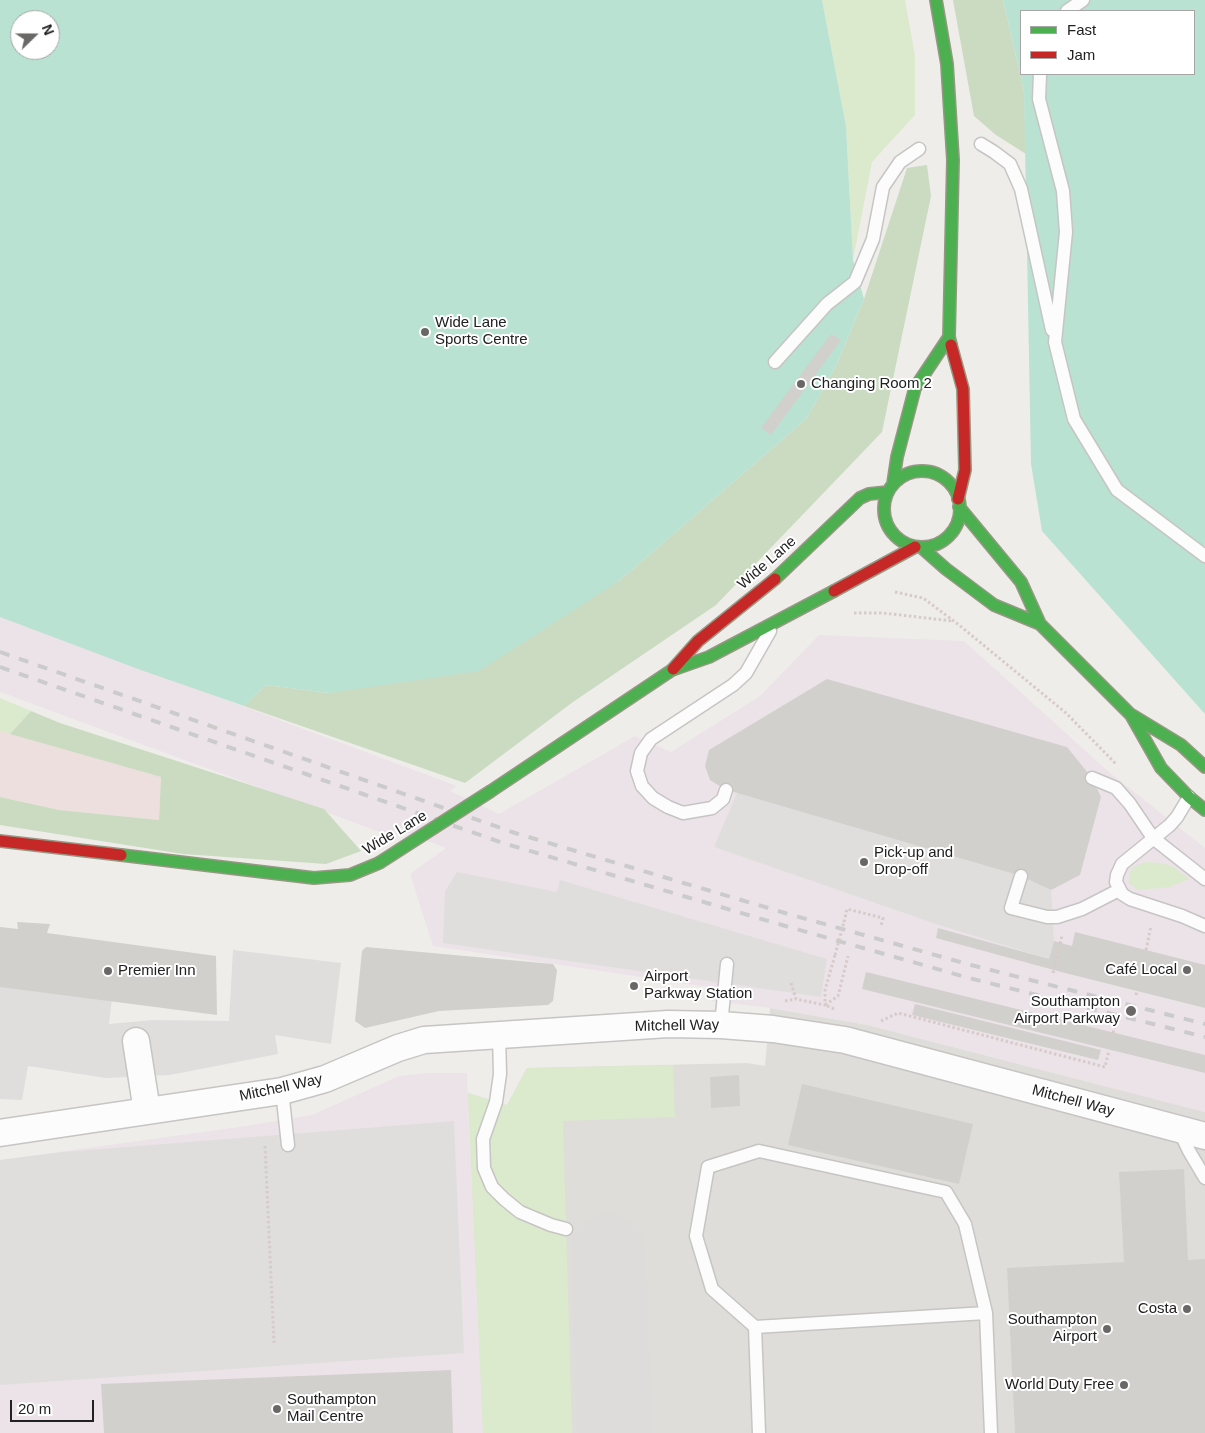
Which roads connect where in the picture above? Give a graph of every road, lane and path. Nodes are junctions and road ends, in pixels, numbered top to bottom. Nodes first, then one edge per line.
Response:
1 (936, 0) edge
2 (1083, 0) edge
3 (1068, 10) edge
4 (1040, 75) edge
5 (980, 144) dead end
6 (919, 148) dead end
7 (949, 337) junction
8 (1055, 342) junction
9 (775, 362) dead end
10 (891, 488) junction
11 (959, 503) junction
12 (918, 547) junction
13 (1205, 556) edge
14 (890, 593) dead end
15 (849, 614) dead end
16 (953, 621) junction
17 (774, 623) junction
18 (1040, 624) junction
19 (672, 670) junction
20 (1130, 714) junction
21 (1205, 767) edge
22 (1122, 770) dead end
23 (1092, 778) dead end
24 (726, 790) dead end
25 (1189, 797) junction
26 (1205, 810) edge
27 (1153, 838) junction
28 (0, 841) edge
29 (1021, 876) dead end
30 (1205, 879) edge
31 (1119, 890) junction
32 (881, 926) dead end
33 (1205, 926) edge
34 (1061, 943) dead end
35 (848, 956) dead end
36 (727, 964) dead end
37 (1053, 973) dead end
38 (791, 983) dead end
39 (826, 1005) junction
40 (721, 1025) junction
41 (1115, 1025) dead end
42 (1113, 1033) dead end
43 (499, 1035) junction
44 (136, 1041) dead end
45 (856, 1042) junction
46 (1109, 1050) dead end
47 (282, 1091) junction
48 (147, 1111) junction
49 (1180, 1130) junction
50 (0, 1133) edge
51 (1205, 1136) edge
52 (288, 1145) dead end
53 (265, 1146) dead end
54 (1205, 1178) edge
55 (566, 1229) dead end
56 (986, 1313) junction
57 (755, 1327) junction
58 (274, 1343) dead end
59 (759, 1433) edge
60 (991, 1433) edge

1 - 7 main road
2 - 3 lane
4 - 8 lane
5 - 8 lane
6 - 9 lane
7 - 10 main road
7 - 11 main road
8 - 13 lane
10 - 11 main road
10 - 12 main road
10 - 19 main road, Wide Lane
11 - 12 main road
11 - 18 main road
12 - 17 main road, Wide Lane
12 - 18 main road
14 - 16 path
15 - 16 path
16 - 22 path
17 - 19 main road, Wide Lane
17 - 24 lane
18 - 20 main road
19 - 28 main road, Wide Lane, bridge
20 - 21 main road
20 - 25 main road
23 - 27 lane
25 - 26 main road
25 - 27 lane
27 - 30 lane
27 - 31 lane
29 - 31 lane
31 - 33 lane
32 - 39 path, bridge
34 - 37 path
35 - 39 path
36 - 40 lane
38 - 39 path
39 - 45 path
40 - 43 street, Mitchell Way
40 - 45 street, Mitchell Way
41 - 42 path
43 - 47 street, Mitchell Way
43 - 55 lane
44 - 48 street
45 - 46 path
45 - 49 street, Mitchell Way
47 - 48 street, Mitchell Way
47 - 52 lane
48 - 50 street, Mitchell Way
49 - 51 street, Mitchell Way
49 - 54 lane
53 - 58 path
56 - 57 lane
56 - 57 lane
56 - 60 lane
57 - 59 lane

